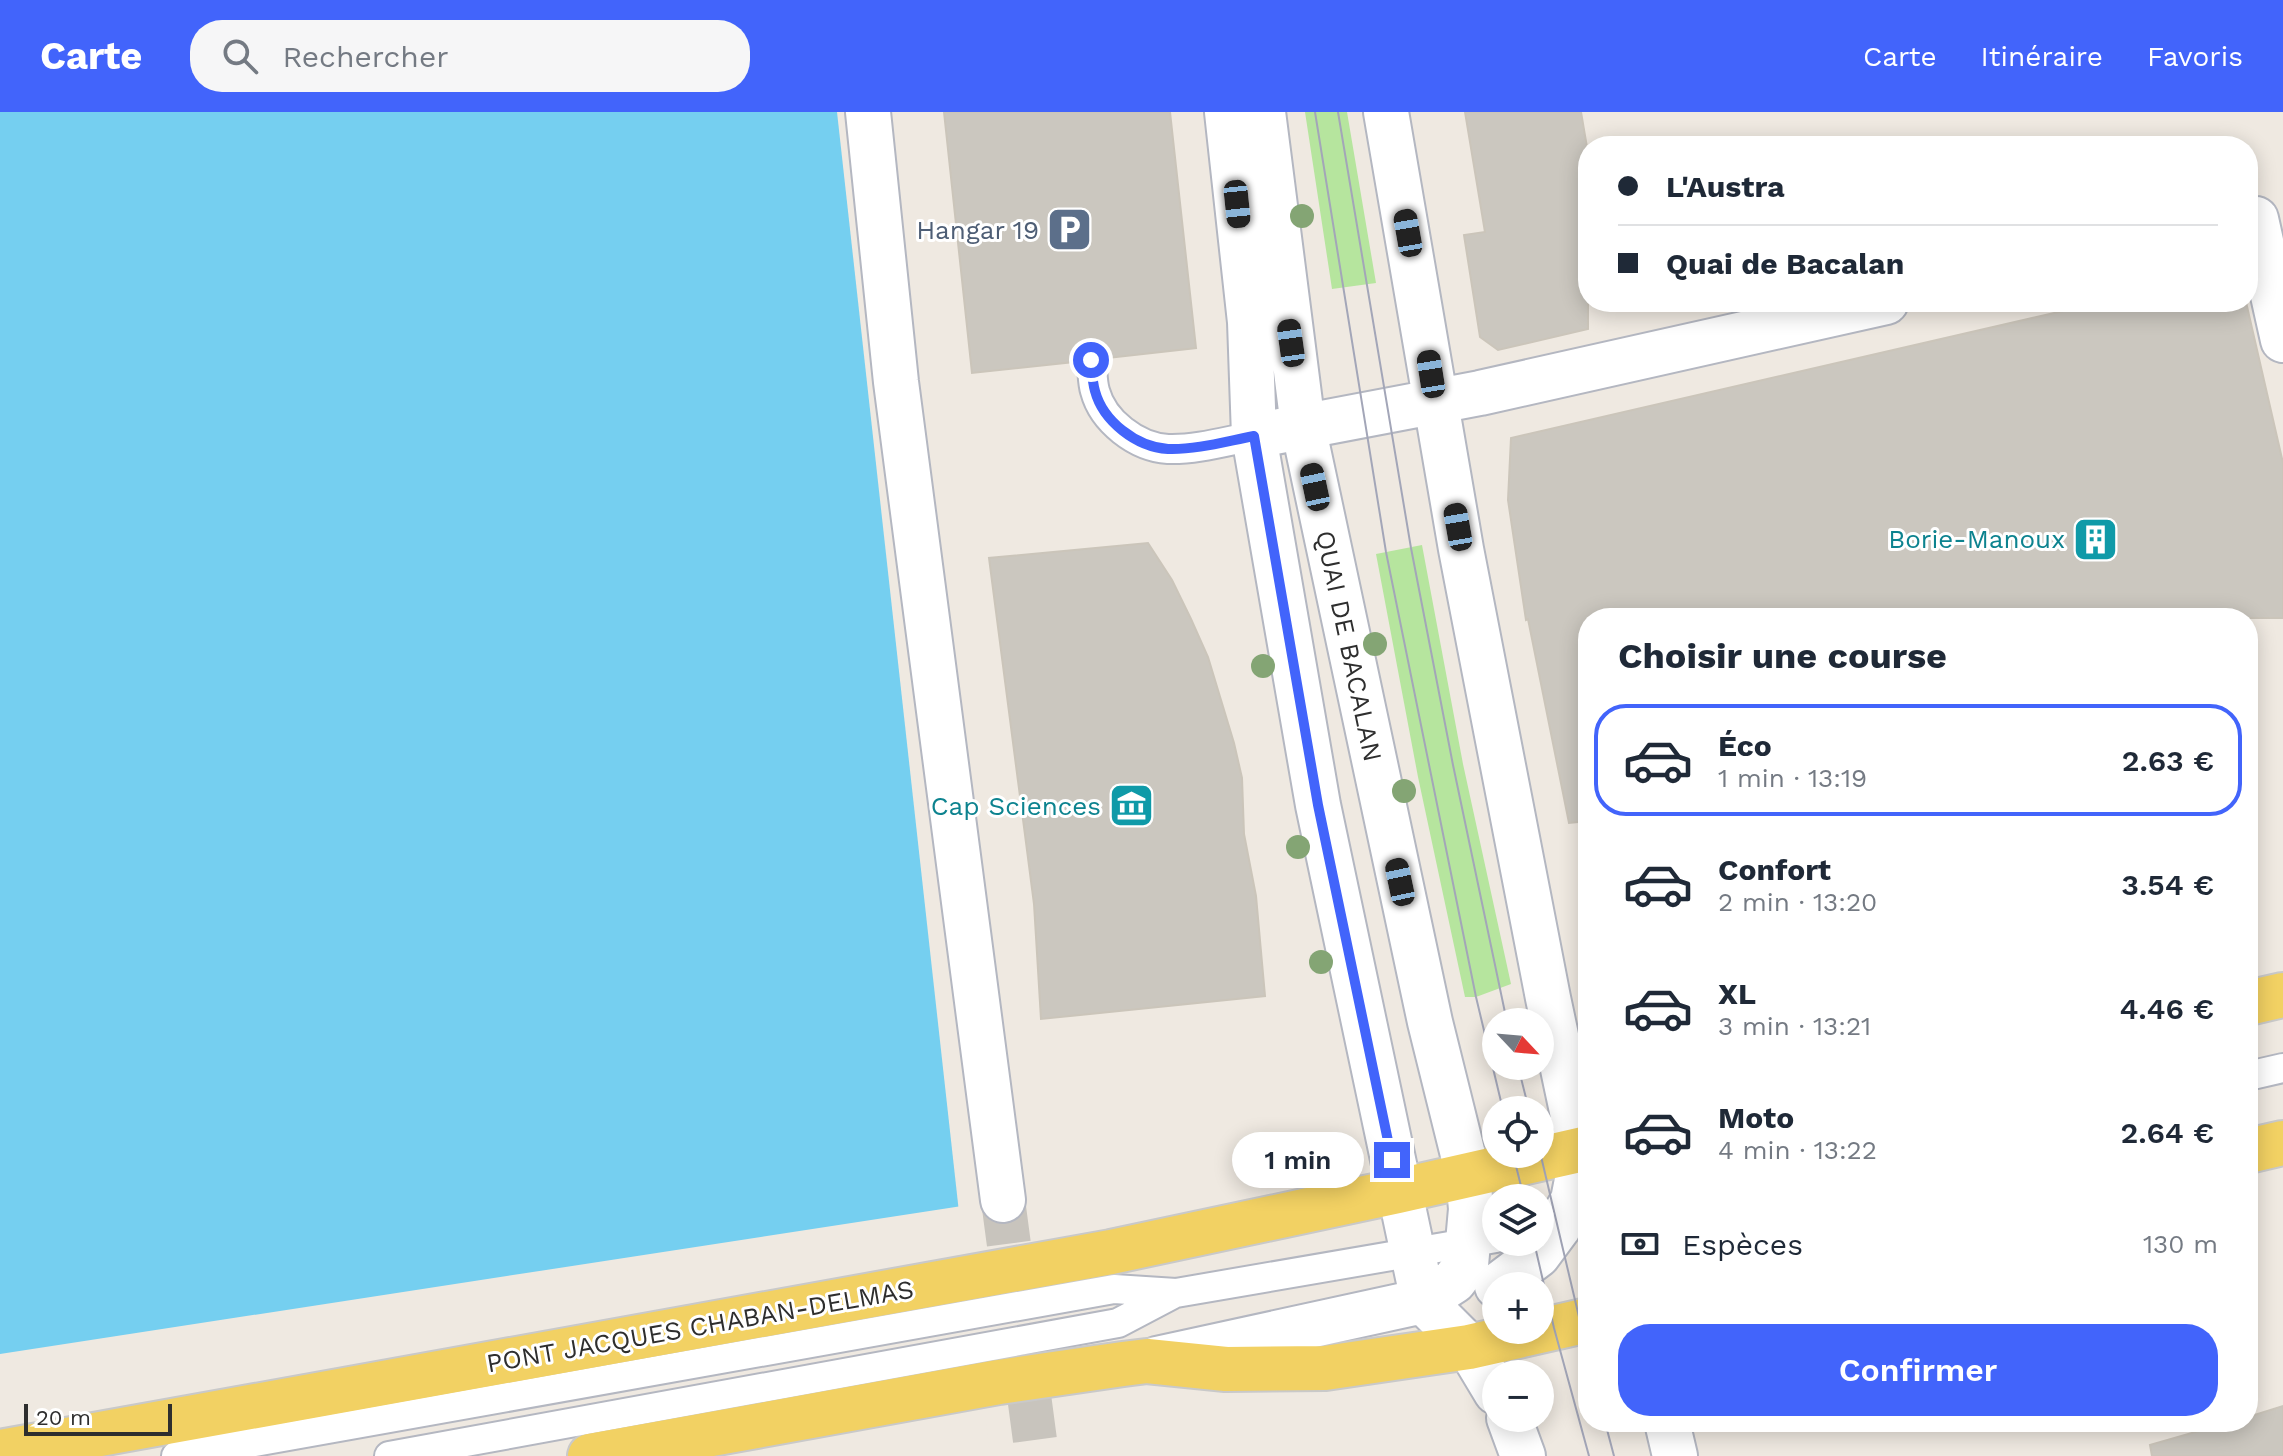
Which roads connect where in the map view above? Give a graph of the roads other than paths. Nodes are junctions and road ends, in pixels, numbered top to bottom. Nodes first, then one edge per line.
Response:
1 (868, 112) edge
2 (1227, 112) edge
3 (1263, 112) edge
4 (1386, 112) edge
5 (2262, 218) edge
6 (1841, 312) edge
7 (2283, 340) edge
8 (1091, 360) dead end
9 (1436, 401) junction
10 (1303, 426) junction
11 (1254, 436) junction
12 (2283, 995) edge
13 (2258, 1001) edge
14 (2283, 1068) edge
15 (2258, 1074) edge
16 (1578, 1122) edge
17 (2283, 1143) edge
18 (1578, 1149) edge
19 (2258, 1149) edge
20 (1468, 1175) junction
21 (1578, 1175) edge
22 (1398, 1191) junction
23 (1003, 1200) tunnel mouth
24 (1562, 1227) edge
25 (1482, 1236) edge
26 (1482, 1240) edge
27 (1482, 1241) edge
28 (1412, 1251) junction
29 (1515, 1272) edge
30 (1482, 1289) edge
31 (990, 1293) junction
32 (1176, 1293) junction
33 (1423, 1301) junction
34 (1578, 1322) edge
35 (1469, 1347) junction
36 (1147, 1361) junction
37 (997, 1363) junction
38 (1482, 1369) edge
39 (1514, 1432) edge
40 (1669, 1432) edge
41 (0, 1452) edge
42 (176, 1456) edge
43 (389, 1456) edge
44 (590, 1456) edge
45 (1523, 1456) edge
46 (1675, 1456) edge

1 - 23 street
2 - 11 street, QUAI DE BACALAN
3 - 10 street, QUAI DE BACALAN
4 - 9 street
5 - 7 street
6 - 9 street
8 - 11 lane
9 - 10 street
9 - 16 street
10 - 11 street
10 - 20 street, QUAI DE BACALAN
11 - 22 street, QUAI DE BACALAN
12 - 13 main road
14 - 15 lane
17 - 19 main road
18 - 20 main road, PONT JACQUES CHABAN-DELMAS
20 - 22 main road, PONT JACQUES CHABAN-DELMAS
20 - 25 street, QUAI DE BACALAN
21 - 24 street
22 - 28 street, QUAI DE BACALAN
22 - 31 main road, PONT JACQUES CHABAN-DELMAS
24 - 29 street
26 - 28 lane
27 - 33 street
28 - 32 lane
28 - 33 street, QUAI DE BACALAN
30 - 33 street
31 - 32 lane
31 - 41 main road, PONT JACQUES CHABAN-DELMAS
31 - 42 lane
32 - 37 lane
33 - 35 street
33 - 36 street
34 - 35 main road
35 - 36 main road
35 - 38 street
36 - 37 main road
37 - 43 lane
37 - 44 main road
39 - 45 street
40 - 46 street

